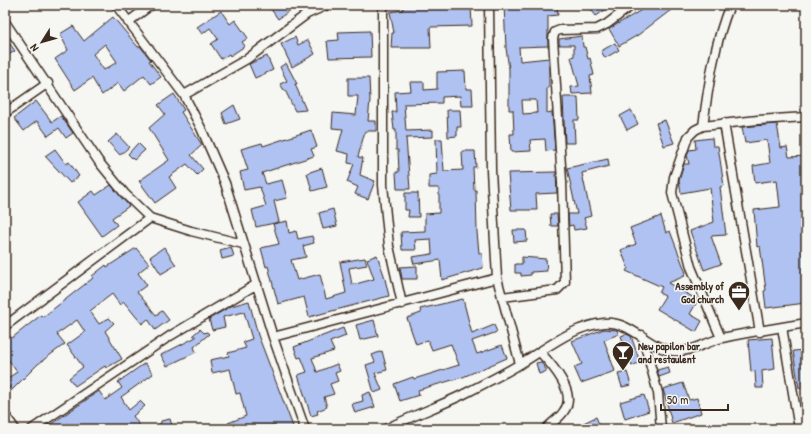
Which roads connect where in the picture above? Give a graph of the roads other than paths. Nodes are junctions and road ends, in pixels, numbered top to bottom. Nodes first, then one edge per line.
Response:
1 (116, 5) edge
2 (151, 5) edge
3 (327, 5) edge
4 (383, 5) edge
5 (489, 5) edge
6 (632, 5) edge
7 (730, 5) edge
8 (5, 22) edge
9 (128, 22) junction
10 (48, 83) junction
11 (184, 95) junction
12 (5, 113) edge
13 (806, 117) edge
14 (724, 122) junction
15 (703, 126) junction
16 (150, 218) junction
17 (243, 244) junction
18 (497, 278) junction
19 (258, 284) junction
20 (502, 297) junction
21 (402, 304) junction
22 (806, 323) edge
23 (5, 326) edge
24 (782, 327) junction
25 (760, 332) junction
26 (642, 335) junction
27 (273, 337) junction
28 (721, 338) junction
29 (540, 352) junction
30 (520, 364) junction
31 (5, 415) edge
32 (15, 429) edge
33 (32, 429) edge
34 (305, 429) edge
35 (386, 429) edge
36 (546, 429) edge
37 (661, 429) edge
38 (800, 429) edge

1 - 9 street
2 - 9 street
3 - 11 street
4 - 21 street
5 - 18 street
6 - 20 street
7 - 15 street
8 - 10 street
9 - 11 street
10 - 12 street
10 - 16 street
11 - 17 street
13 - 14 street
14 - 15 street
14 - 25 street
15 - 28 street
16 - 17 street
16 - 23 street
17 - 19 street
18 - 20 street
18 - 21 street
19 - 27 street
19 - 33 street
20 - 30 street
21 - 27 street
22 - 24 street
24 - 25 street
24 - 38 street
25 - 28 street
26 - 28 street
26 - 29 street
26 - 37 street
27 - 34 street
29 - 30 street
29 - 36 street
30 - 35 street
31 - 32 street

